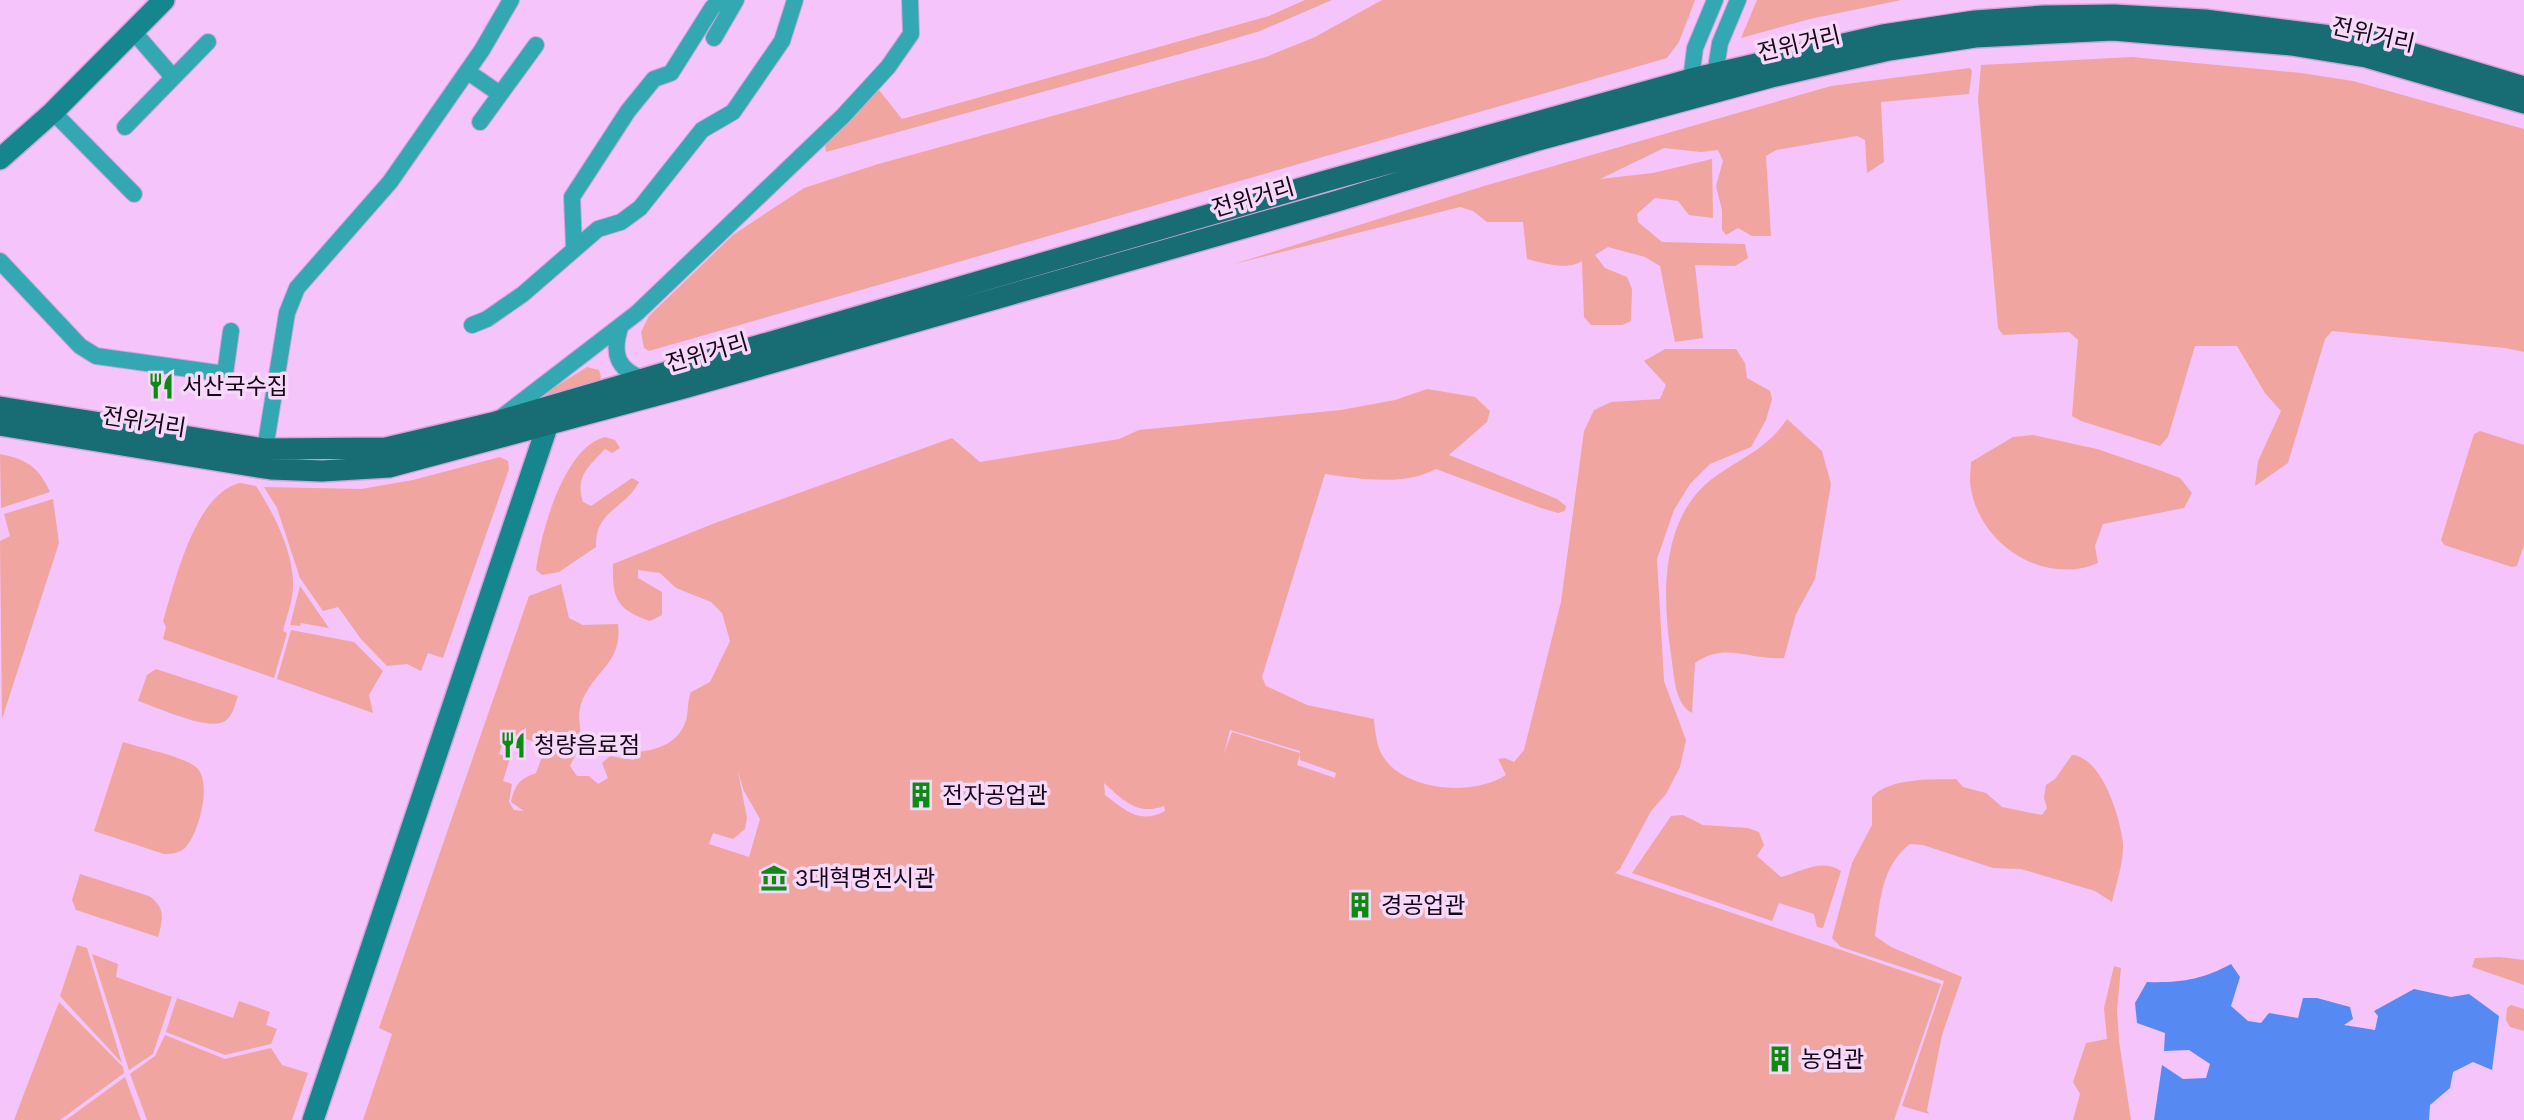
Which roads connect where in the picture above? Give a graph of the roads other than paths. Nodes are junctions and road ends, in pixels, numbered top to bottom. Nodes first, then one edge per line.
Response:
1 (164, 0) edge
2 (511, 0) edge
3 (720, 0) edge
4 (736, 0) edge
5 (795, 0) edge
6 (910, 0) edge
7 (1715, 0) edge
8 (1738, 0) edge
9 (133, 32) junction
10 (715, 38) dead end
11 (208, 43) dead end
12 (536, 45) dead end
13 (468, 72) junction
14 (1715, 74) junction
15 (172, 76) junction
16 (1690, 79) junction
17 (2524, 88) edge
18 (500, 94) junction
19 (2524, 103) edge
20 (53, 111) junction
21 (480, 122) dead end
22 (125, 127) dead end
23 (0, 159) edge
24 (134, 194) dead end
25 (574, 247) junction
26 (0, 261) edge
27 (472, 325) dead end
28 (620, 328) junction
29 (231, 331) dead end
30 (643, 379) junction
31 (0, 407) edge
32 (492, 424) junction
33 (548, 424) junction
34 (0, 425) edge
35 (265, 449) junction
36 (313, 1120) edge

1 - 9 street
2 - 13 street
3 - 25 street
4 - 10 street
5 - 25 street
6 - 28 street
7 - 16 street
8 - 14 street
9 - 15 street
9 - 20 street
11 - 15 street
12 - 18 street
13 - 18 street
13 - 35 street
14 - 16 main road, 전위거리
14 - 17 main road, 전위거리
15 - 22 street
16 - 30 main road, 전위거리
18 - 21 street
19 - 33 main road, 전위거리
20 - 23 street
20 - 24 street
25 - 27 street
26 - 29 street
28 - 30 street
28 - 32 street
30 - 32 main road, 전위거리
31 - 35 main road, 전위거리
32 - 35 main road, 전위거리
33 - 34 main road, 전위거리
33 - 36 street

